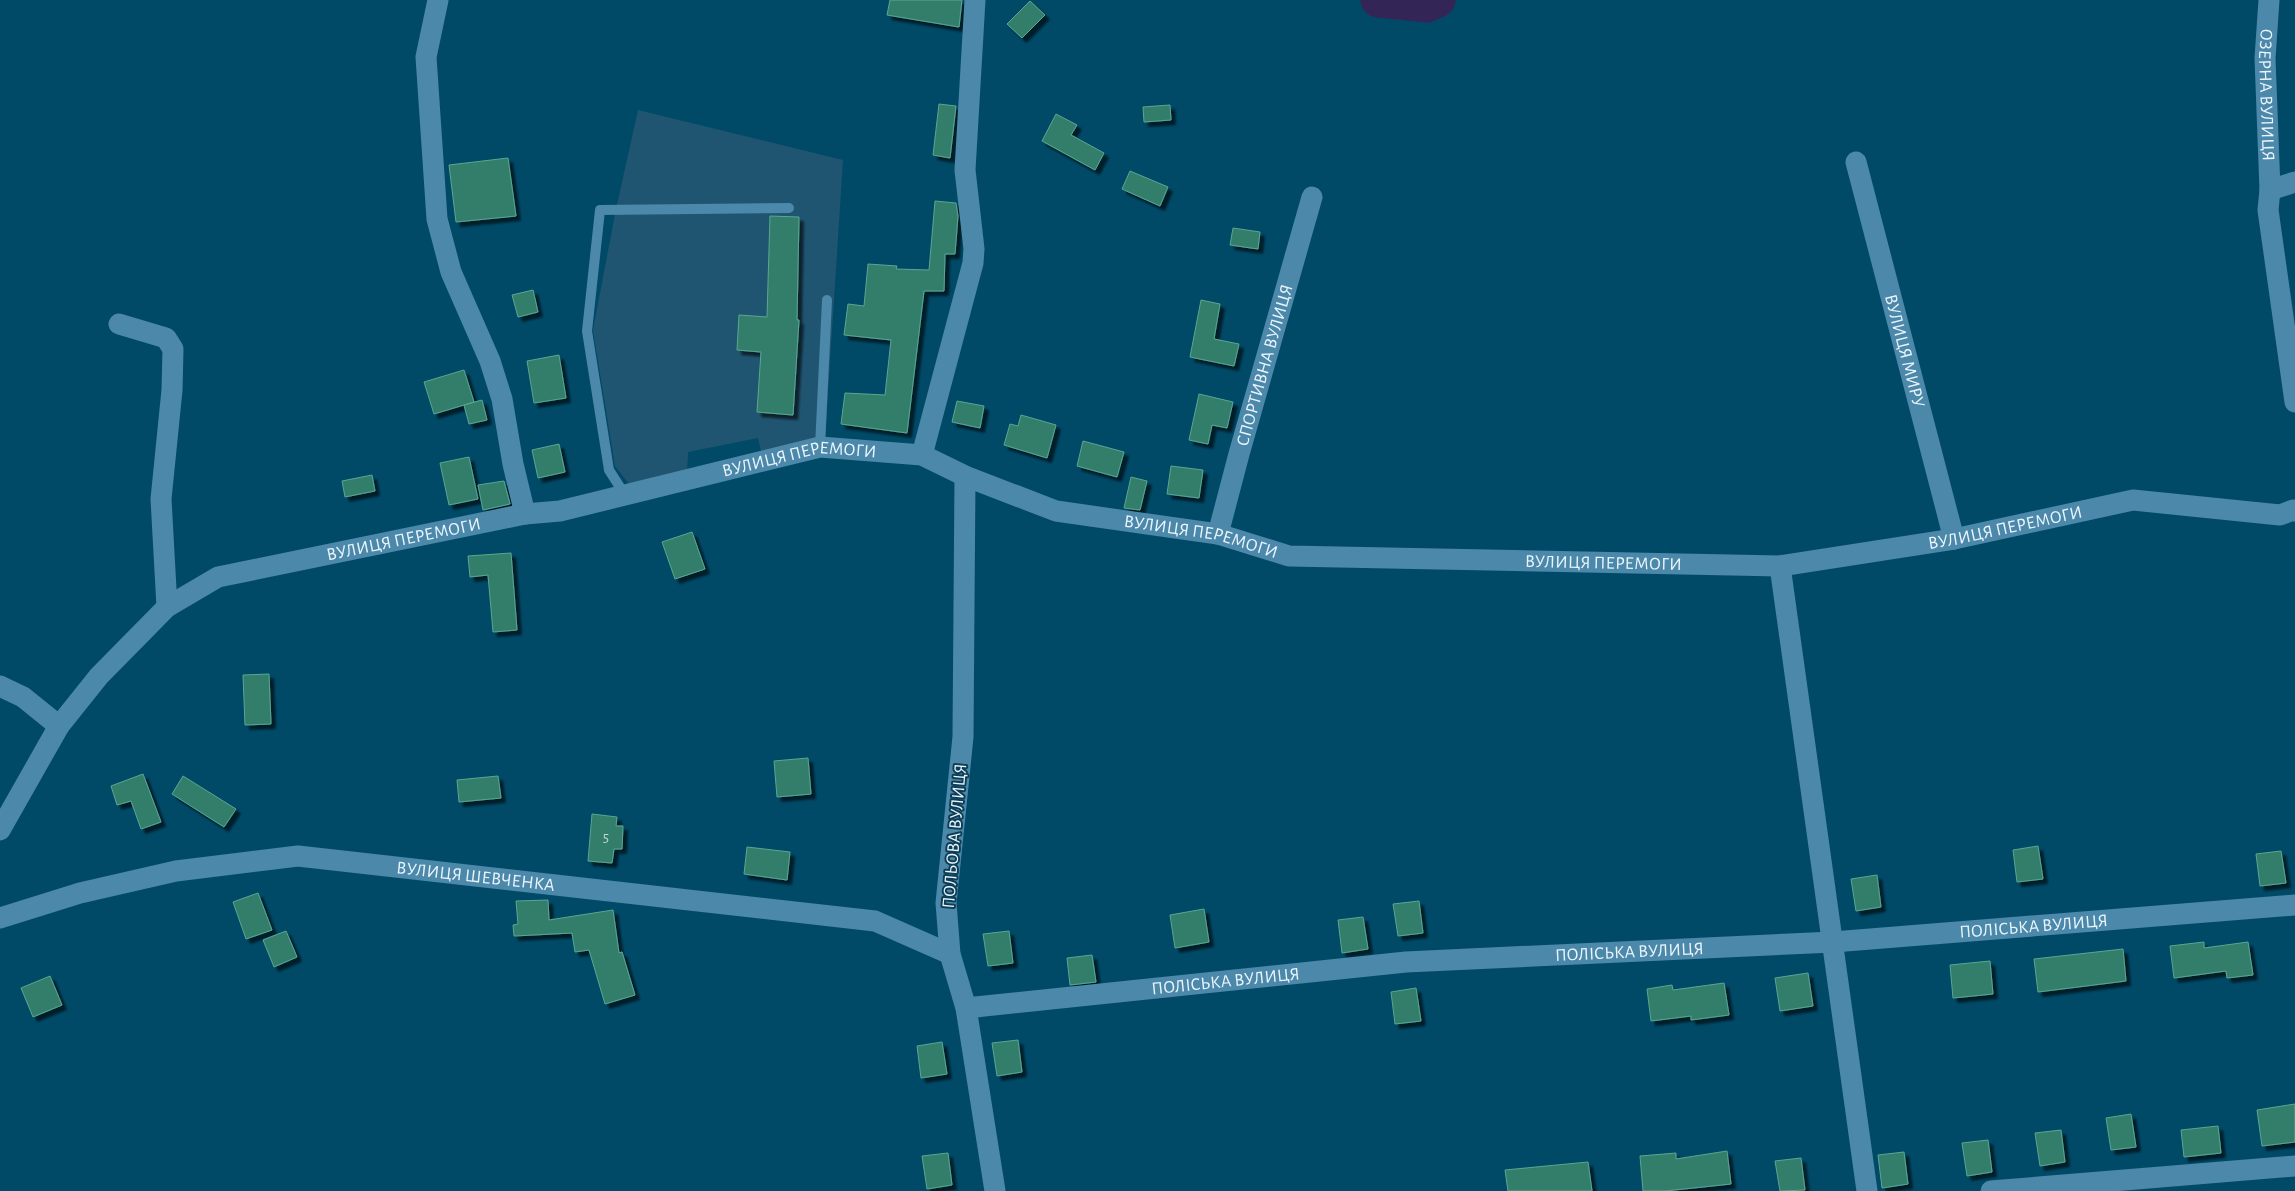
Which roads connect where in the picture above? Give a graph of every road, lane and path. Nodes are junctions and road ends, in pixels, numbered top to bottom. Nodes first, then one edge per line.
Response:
1 (438, 0) edge
2 (974, 0) edge
3 (2269, 0) edge
4 (1856, 162) dead end
5 (2295, 182) edge
6 (2270, 190) junction
7 (1312, 197) dead end
8 (789, 208) dead end
9 (827, 300) dead end
10 (119, 324) dead end
11 (2295, 402) edge
12 (820, 447) junction
13 (922, 455) junction
14 (965, 476) junction
15 (625, 495) junction
16 (2294, 507) edge
17 (525, 514) junction
18 (1218, 534) junction
19 (1954, 539) junction
20 (1780, 566) junction
21 (167, 606) junction
22 (0, 686) edge
23 (60, 726) junction
24 (0, 830) edge
25 (2295, 906) edge
26 (0, 918) edge
27 (1832, 942) junction
28 (950, 954) junction
29 (966, 1008) junction
30 (2295, 1166) edge
31 (995, 1191) edge
32 (1867, 1191) edge
33 (1991, 1191) edge

1 - 17 street
2 - 13 street
3 - 6 street, ОЗЕРНА ВУЛИЦЯ
4 - 19 street, ВУЛИЦЯ МИРУ
5 - 6 street, ОЗЕРНА ВУЛИЦЯ
6 - 11 street, ОЗЕРНА ВУЛИЦЯ
7 - 18 street, СПОРТИВНА ВУЛИЦЯ
8 - 15 lane
9 - 12 lane
10 - 21 street
12 - 13 street, ВУЛИЦЯ ПЕРЕМОГИ
12 - 15 street, ВУЛИЦЯ ПЕРЕМОГИ
13 - 14 street, ВУЛИЦЯ ПЕРЕМОГИ
14 - 18 street, ВУЛИЦЯ ПЕРЕМОГИ
14 - 28 street, ПОЛЬОВА ВУЛИЦЯ
15 - 17 street, ВУЛИЦЯ ПЕРЕМОГИ
16 - 19 street, ВУЛИЦЯ ПЕРЕМОГИ
17 - 21 street, ВУЛИЦЯ ПЕРЕМОГИ
18 - 20 street, ВУЛИЦЯ ПЕРЕМОГИ
19 - 20 street, ВУЛИЦЯ ПЕРЕМОГИ
20 - 27 street
21 - 23 street, ВУЛИЦЯ ПЕРЕМОГИ
22 - 23 street
23 - 24 street, ВУЛИЦЯ ПЕРЕМОГИ
25 - 27 street, ПОЛІСЬКА ВУЛИЦЯ
26 - 28 street, ВУЛИЦЯ ШЕВЧЕНКА
27 - 29 street, ПОЛІСЬКА ВУЛИЦЯ
27 - 32 street
28 - 29 street, ПОЛЬОВА ВУЛИЦЯ
29 - 31 street, ПОЛЬОВА ВУЛИЦЯ
30 - 33 street

